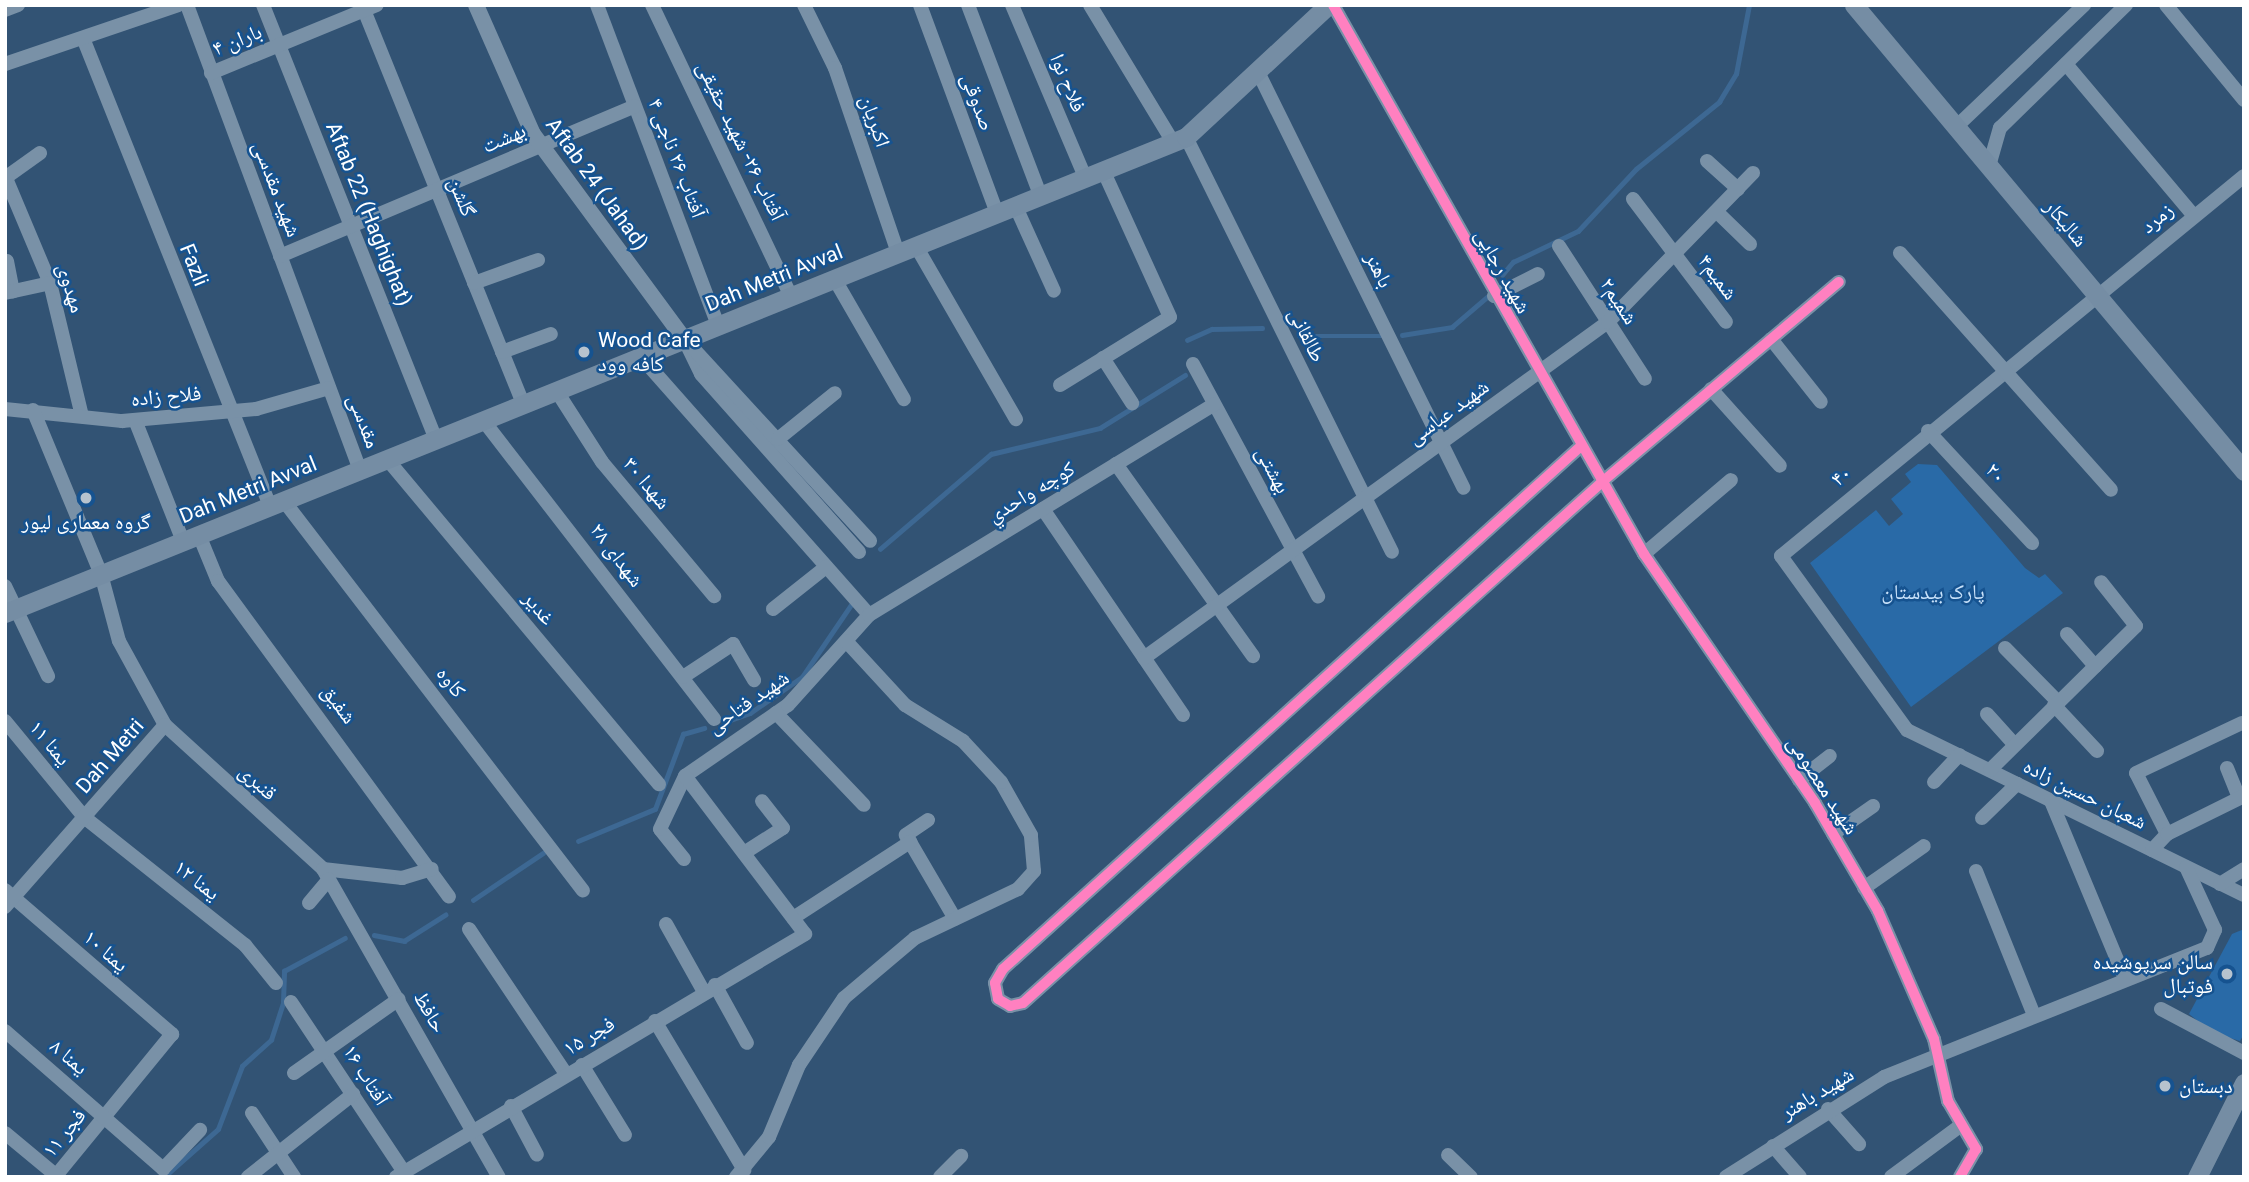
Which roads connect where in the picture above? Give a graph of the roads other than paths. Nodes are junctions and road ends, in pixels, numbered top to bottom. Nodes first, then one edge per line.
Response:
1 (178, 5) edge
2 (187, 5) edge
3 (263, 5) edge
4 (476, 5) edge
5 (597, 5) edge
6 (652, 5) edge
7 (804, 5) edge
8 (920, 5) edge
9 (968, 5) edge
10 (1012, 5) edge
11 (1090, 5) edge
12 (1330, 5) edge
13 (1854, 5) edge
14 (2084, 5) edge
15 (2126, 5) edge
16 (2166, 5) edge
17 (368, 7) edge
18 (82, 38) junction
19 (280, 46) junction
20 (5, 64) edge
21 (2066, 64) junction
22 (1257, 70) junction
23 (211, 73) junction
24 (2244, 100) edge
25 (635, 106) junction
26 (1956, 127) junction
27 (1179, 139) junction
28 (540, 146) junction
29 (40, 153) dead end
30 (1707, 161) dead end
31 (1989, 166) junction
32 (1094, 173) junction
33 (1753, 173) dead end
34 (2244, 176) edge
35 (6, 177) edge
36 (1738, 189) junction
37 (437, 190) junction
38 (1040, 195) junction
39 (1633, 199) dead end
40 (1006, 209) junction
41 (1717, 212) junction
42 (2194, 216) junction
43 (351, 226) junction
44 (1750, 244) dead end
45 (1559, 246) dead end
46 (907, 249) junction
47 (1900, 253) dead end
48 (280, 256) junction
49 (1677, 257) junction
50 (538, 260) dead end
51 (7, 261) edge
52 (1538, 274) dead end
53 (834, 278) junction
54 (1839, 282) dead end
55 (50, 283) junction
56 (474, 283) junction
57 (1054, 291) dead end
58 (9, 292) edge
59 (2096, 294) junction
60 (791, 296) junction
61 (1494, 296) junction
62 (1608, 322) junction
63 (1726, 322) dead end
64 (718, 325) junction
65 (551, 334) dead end
66 (684, 339) junction
67 (1771, 339) junction
68 (502, 352) junction
69 (641, 357) junction
70 (1103, 358) junction
71 (1194, 364) dead end
72 (2003, 369) junction
73 (1539, 373) junction
74 (1645, 379) dead end
75 (1060, 385) dead end
76 (329, 388) junction
77 (1711, 388) junction
78 (556, 390) junction
79 (835, 393) dead end
80 (904, 400) dead end
81 (1821, 402) dead end
82 (1132, 403) dead end
83 (523, 404) junction
84 (1214, 404) junction
85 (5, 409) edge
86 (33, 410) junction
87 (230, 411) junction
88 (82, 416) junction
89 (1016, 419) dead end
90 (135, 420) junction
91 (483, 420) junction
92 (1928, 431) junction
93 (436, 439) junction
94 (778, 439) junction
95 (1441, 443) junction
96 (1581, 446) junction
97 (387, 459) junction
98 (1116, 464) junction
99 (1780, 466) dead end
100 (360, 470) junction
101 (2244, 471) edge
102 (1731, 480) dead end
103 (1602, 482) junction
104 (810, 486) junction
105 (1464, 488) dead end
106 (2111, 490) dead end
107 (1365, 498) junction
108 (277, 503) junction
109 (1043, 509) junction
110 (191, 538) junction
111 (2032, 543) dead end
112 (864, 547) dead end
113 (1293, 551) junction
114 (1392, 552) dead end
115 (1644, 554) junction
116 (826, 567) junction
117 (101, 574) junction
118 (2101, 582) dead end
119 (5, 586) edge
120 (1318, 596) dead end
121 (714, 597) dead end
122 (1217, 605) junction
123 (773, 608) dead end
124 (10, 611) edge
125 (869, 615) junction
126 (2067, 634) dead end
127 (846, 641) junction
128 (2005, 648) dead end
129 (1253, 656) dead end
130 (1144, 658) junction
131 (2095, 666) junction
132 (48, 676) dead end
133 (683, 677) junction
134 (754, 680) dead end
135 (2056, 703) junction
136 (776, 713) junction
137 (1987, 714) dead end
138 (1183, 715) dead end
139 (714, 719) dead end
140 (2242, 723) edge
141 (8, 724) edge
142 (165, 725) junction
143 (1907, 730) joint
144 (2014, 744) junction
145 (2097, 751) dead end
146 (1959, 755) junction
147 (1830, 756) dead end
148 (2227, 768) dead end
149 (1990, 770) junction
150 (685, 776) junction
151 (1799, 780) junction
152 (1934, 782) dead end
153 (659, 784) dead end
154 (2017, 784) junction
155 (2241, 797) edge
156 (762, 801) dead end
157 (2051, 801) junction
158 (864, 805) dead end
159 (1873, 806) dead end
160 (85, 817) junction
161 (1982, 818) dead end
162 (928, 820) dead end
163 (1833, 834) junction
164 (2167, 834) junction
165 (910, 842) junction
166 (1924, 846) dead end
167 (2152, 850) junction
168 (744, 853) junction
169 (684, 859) dead end
170 (2186, 867) junction
171 (432, 869) junction
172 (2244, 869) edge
173 (1976, 871) dead end
174 (326, 874) junction
175 (2220, 884) junction
176 (1864, 888) junction
177 (583, 891) dead end
178 (2244, 895) edge
179 (449, 897) dead end
180 (8, 898) edge
181 (309, 903) dead end
182 (793, 918) junction
183 (956, 919) junction
184 (666, 924) dead end
185 (469, 929) dead end
186 (2124, 979) junction
187 (276, 983) dead end
188 (710, 989) junction
189 (399, 999) junction
190 (291, 1002) dead end
191 (2161, 1009) dead end
192 (2033, 1013) junction
193 (655, 1021) junction
194 (5, 1031) edge
195 (172, 1034) joint
196 (747, 1043) dead end
197 (327, 1051) junction
198 (2244, 1053) edge
199 (1935, 1056) junction
200 (582, 1065) junction
201 (294, 1073) dead end
202 (566, 1074) junction
203 (2244, 1083) edge
204 (353, 1094) junction
205 (511, 1107) junction
206 (2238, 1108) edge
207 (1828, 1109) junction
208 (252, 1113) dead end
209 (105, 1116) junction
210 (1960, 1126) junction
211 (472, 1129) junction
212 (200, 1130) dead end
213 (5, 1133) edge
214 (625, 1135) dead end
215 (1859, 1144) dead end
216 (1773, 1146) junction
217 (279, 1148) junction
218 (537, 1155) dead end
219 (1448, 1155) dead end
220 (961, 1156) dead end
221 (740, 1173) edge
222 (400, 1174) edge
223 (57, 1176) edge
224 (248, 1177) edge
225 (294, 1177) edge
226 (499, 1177) edge
227 (940, 1177) edge
228 (1471, 1177) edge
229 (1726, 1177) edge
230 (1800, 1177) edge
231 (1891, 1177) edge
232 (1960, 1177) edge
233 (2197, 1177) edge

1 - 18 street
2 - 23 street, شهید مقدسی
3 - 19 street, Aftab 22 (Haghighat)
4 - 28 street, Aftab 24 (Jahad)
5 - 25 street, آفتاب ۲۶ ناجی ۴
6 - 60 street, آفتاب ۲۶- شهید حقیقی
7 - 46 street, اکبریان
8 - 40 street, صدوقی
9 - 38 street
10 - 32 street, فلاح نوا
11 - 27 street, طالقانی
12 - 22 main road, Dah Metri Avval
12 - 61 street, شهید رجایی
13 - 26 main road, شالیکار
14 - 26 street
15 - 21 street
16 - 24 street
17 - 19 street, باران ۴
17 - 37 street, گلشن
18 - 20 street
18 - 87 street, Fazli
19 - 23 street, باران ۴
19 - 43 street, Aftab 22 (Haghighat)
21 - 31 street
21 - 42 street
22 - 27 main road, Dah Metri Avval
22 - 95 street, باهنر
23 - 48 street, شهید مقدسی
25 - 28 street, بهشت
25 - 64 street, آفتاب ۲۶ ناجی ۴
26 - 31 main road, شالیکار
27 - 32 main road, Dah Metri Avval
27 - 107 street, طالقانی
28 - 37 street, بهشت
28 - 66 street, Aftab 24 (Jahad)
29 - 35 street
30 - 36 street
31 - 59 main road, شالیکار
32 - 38 main road, Dah Metri Avval
32 - 70 street
33 - 36 street, شهید عباسی
34 - 42 street, زمرد
35 - 55 street, مهدوی
36 - 41 street, شهید عباسی
37 - 43 street, بهشت
37 - 56 street, گلشن
38 - 40 main road, Dah Metri Avval
39 - 49 street, شمیم۴
40 - 46 main road, Dah Metri Avval
40 - 57 street, صدوقی
41 - 44 street
41 - 49 street, شهید عباسی
42 - 59 street, زمرد
43 - 48 street, بهشت
43 - 93 street, Aftab 22 (Haghighat)
45 - 62 street, شمیم۲
46 - 53 main road, Dah Metri Avval
46 - 89 street, اکبریان
47 - 72 street
48 - 76 street, شهید مقدسی
49 - 62 street, شهید عباسی
49 - 63 street, شمیم۴
50 - 56 street
51 - 58 street
52 - 61 street
53 - 60 main road, Dah Metri Avval
53 - 80 street
54 - 67 street
55 - 58 street
55 - 88 street, مهدوی
56 - 68 street, گلشن
59 - 72 street, ۴۰
59 - 101 main road, شالیکار
60 - 64 main road, Dah Metri Avval
61 - 73 street, شهید رجایی
62 - 73 street, شهید عباسی
62 - 74 street, شمیم۲
64 - 66 main road, Dah Metri Avval
65 - 68 street
66 - 69 main road, Dah Metri Avval
66 - 94 street
66 - 104 street
67 - 77 street
67 - 81 street
68 - 83 street, گلشن
69 - 78 main road, Dah Metri Avval
69 - 116 street
70 - 75 street
70 - 82 street
71 - 84 street, بهشتی
72 - 92 street, ۴۰
72 - 106 street
73 - 95 street, شهید عباسی
73 - 96 street, شهید رجایی
76 - 87 street, فلاح زاده
76 - 100 street, مقدسی
77 - 99 street
77 - 103 street
78 - 83 main road, Dah Metri Avval
78 - 121 street, شهدا ۳۰
79 - 94 street
83 - 91 main road, Dah Metri Avval
84 - 98 street, كوچه واحدي
84 - 113 street, بهشتی
85 - 86 street, فلاح زاده
86 - 88 street, فلاح زاده
86 - 117 street, Dah Metri
87 - 90 street, فلاح زاده
87 - 108 street, Fazli
88 - 90 street, فلاح زاده
90 - 110 street, شفیق
91 - 93 main road, Dah Metri Avval
91 - 133 street, شهدای ۲۸
92 - 111 street, ۲۰
92 - 143 street, ۴۰
93 - 97 main road, Dah Metri Avval
94 - 104 street
95 - 105 street, باهنر
95 - 107 street, شهید عباسی
96 - 103 street, شهید رجایی
96 - 103 street
97 - 100 main road, Dah Metri Avval
97 - 153 street, غدیر
98 - 109 street, كوچه واحدي
98 - 122 street
100 - 108 main road, Dah Metri Avval
102 - 115 street
103 - 115 street, شهید رجایی
104 - 112 street
107 - 113 street, شهید عباسی
107 - 114 street, طالقانی
108 - 110 main road, Dah Metri Avval
108 - 177 street, کاوه
109 - 125 street, كوچه واحدي
109 - 130 street
110 - 117 main road, Dah Metri Avval
110 - 171 street, شفیق
113 - 120 street, بهشتی
113 - 122 street, شهید عباسی
115 - 151 street, شهید معصومی
116 - 123 street
116 - 125 street
117 - 124 main road, Dah Metri Avval
117 - 142 street, Dah Metri
118 - 131 street
119 - 124 street
122 - 129 street
122 - 130 street, شهید عباسی
124 - 132 street
125 - 127 street, شهید فتاحی
126 - 131 street
127 - 136 street, شهید فتاحی
127 - 183 street
128 - 135 street
130 - 138 street
131 - 135 street
133 - 134 street
133 - 139 street, شهدای ۲۸
135 - 144 street
135 - 145 street
136 - 150 street, شهید فتاحی
136 - 158 street
137 - 144 street
140 - 164 street
141 - 160 street, یمنا ۱۱
142 - 160 street, Dah Metri
142 - 174 street, قنبری
143 - 146 street, شعبان حسین زاده
144 - 149 street
146 - 149 street, شعبان حسین زاده
146 - 152 street
147 - 151 street
148 - 155 street
149 - 154 street, شعبان حسین زاده
150 - 168 street
150 - 169 street
151 - 163 street, شهید معصومی
154 - 157 street, شعبان حسین زاده
154 - 161 street
155 - 164 street
156 - 168 street
157 - 167 street, شعبان حسین زاده
157 - 186 street
159 - 163 street
160 - 180 street, Dah Metri
160 - 187 street, یمنا ۱۲
162 - 165 street
163 - 176 street, شهید معصومی
164 - 167 street
165 - 182 street
165 - 183 street
166 - 176 street
167 - 170 street, شعبان حسین زاده
168 - 182 street
170 - 175 street, شعبان حسین زاده
170 - 186 street, شهید باهنر
171 - 174 street
171 - 179 street, شفیق
172 - 175 street
173 - 192 street
174 - 181 street
174 - 189 street, حافظ
175 - 178 street, شعبان حسین زاده
176 - 199 street, شهید معصومی
180 - 195 street, یمنا ۱۰
182 - 188 street, فجر ۱۵
183 - 221 street
184 - 188 street
185 - 202 street
186 - 192 street, شهید باهنر
188 - 193 street, فجر ۱۵
188 - 196 street
189 - 197 street
189 - 211 street, حافظ
190 - 197 street, آفتاب ۱۶
191 - 198 street
192 - 199 street, شهید باهنر
193 - 200 street, فجر ۱۵
193 - 221 street
194 - 209 street, یمنا ۸
195 - 209 street, فجر ۱۱
197 - 201 street
197 - 204 street, آفتاب ۱۶
199 - 207 street, شهید باهنر
199 - 210 street, شهید معصومی
200 - 202 street, فجر ۱۵
200 - 214 street
202 - 205 street, فجر ۱۵
203 - 206 main road
204 - 217 street
204 - 222 street, آفتاب ۱۶
205 - 211 street, فجر ۱۵
205 - 218 street
206 - 233 main road
207 - 215 street
207 - 216 street, شهید باهنر
208 - 217 street
209 - 212 street, یمنا ۸
209 - 223 street, فجر ۱۱
210 - 231 street
210 - 232 street, شهید معصومی
211 - 222 street, فجر ۱۵
211 - 226 street, حافظ
213 - 223 street
216 - 229 street, شهید باهنر
216 - 230 street
217 - 224 street
217 - 225 street
219 - 228 street
220 - 227 street

